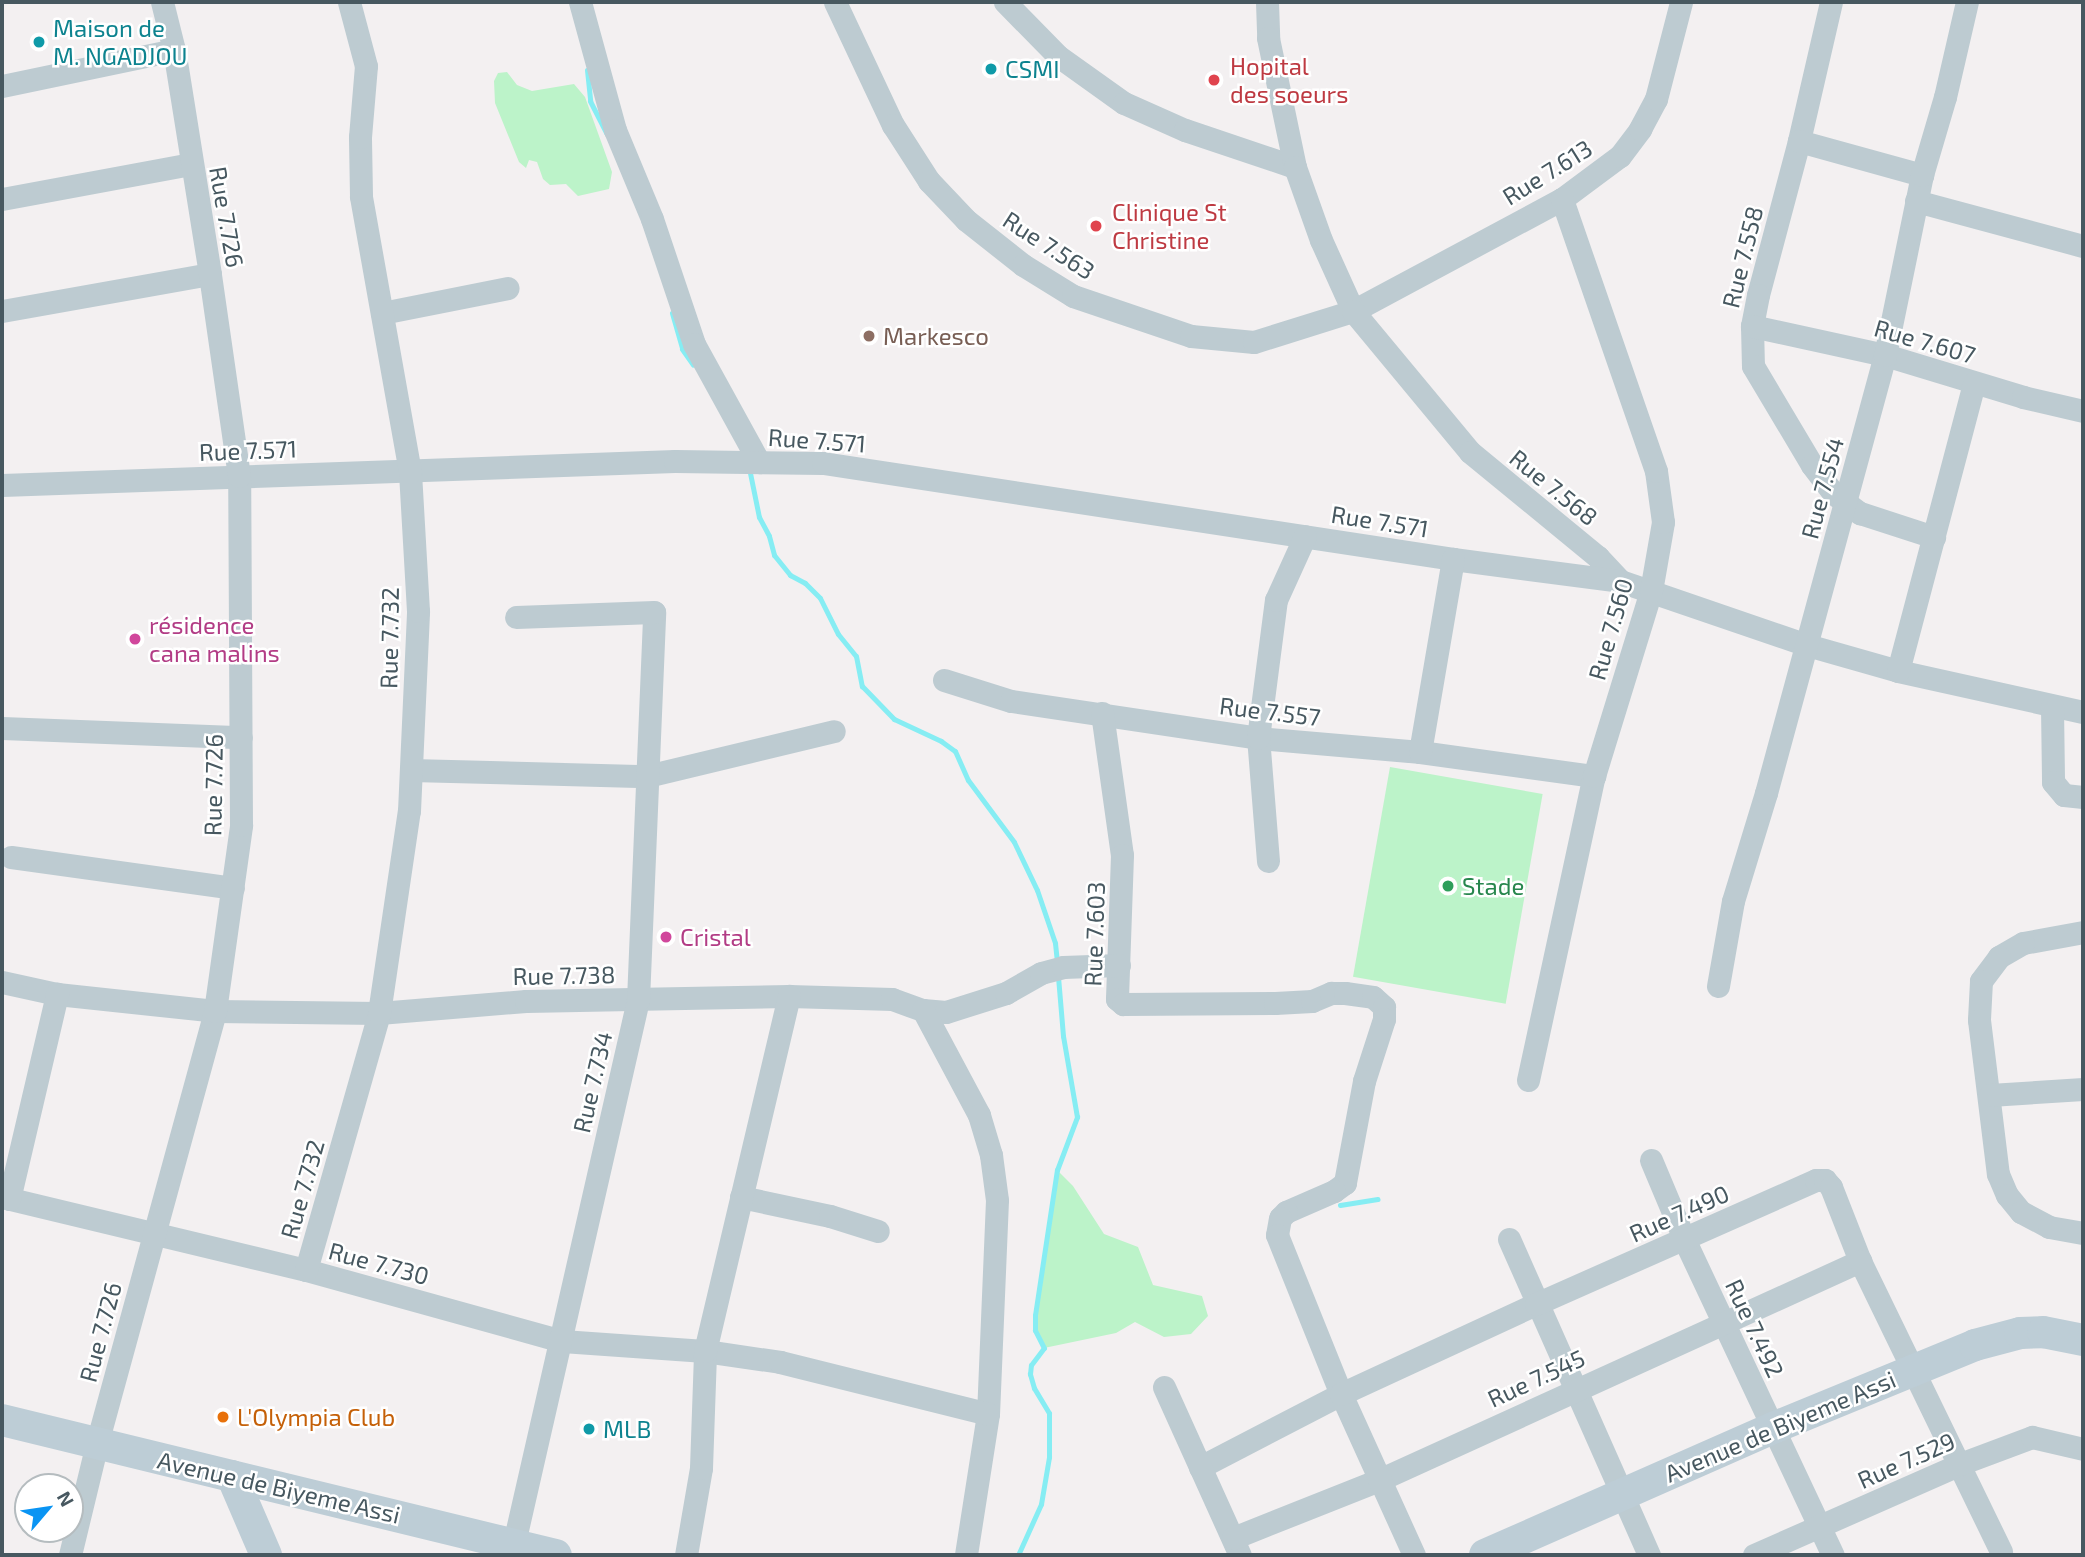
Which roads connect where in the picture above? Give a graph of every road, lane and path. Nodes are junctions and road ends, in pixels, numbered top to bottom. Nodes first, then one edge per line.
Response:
1 (162, 2) edge
2 (349, 2) edge
3 (579, 2) edge
4 (835, 2) edge
5 (1005, 2) edge
6 (1267, 2) edge
7 (1681, 2) edge
8 (1831, 2) edge
9 (1967, 2) edge
10 (174, 50) junction
11 (2, 86) edge
12 (1799, 141) junction
13 (191, 164) junction
14 (1295, 167) junction
15 (1922, 175) junction
16 (2, 199) edge
17 (1562, 199) junction
18 (1916, 201) junction
19 (2083, 246) edge
20 (210, 275) junction
21 (508, 288) dead end
22 (2, 311) edge
23 (1353, 311) junction
24 (382, 313) junction
25 (1752, 326) junction
26 (1885, 355) junction
27 (1974, 383) junction
28 (2083, 411) edge
29 (759, 462) junction
30 (410, 472) junction
31 (239, 476) junction
32 (2, 485) edge
33 (1844, 503) junction
34 (1305, 536) junction
35 (1934, 537) junction
36 (1453, 559) junction
37 (1620, 581) junction
38 (1651, 591) junction
39 (516, 617) dead end
40 (1807, 645) junction
41 (1898, 671) junction
42 (944, 680) dead end
43 (2052, 707) junction
44 (2083, 712) edge
45 (1102, 713) junction
46 (2, 728) edge
47 (834, 731) dead end
48 (241, 737) junction
49 (1258, 738) junction
50 (1420, 752) junction
51 (411, 769) junction
52 (648, 776) junction
53 (1594, 776) junction
54 (2083, 797) edge
55 (11, 858) dead end
56 (1268, 861) dead end
57 (233, 888) junction
58 (2083, 932) edge
59 (1119, 965) junction
60 (2, 982) edge
61 (1718, 986) dead end
62 (57, 994) junction
63 (789, 996) junction
64 (638, 1000) junction
65 (923, 1010) junction
66 (215, 1011) junction
67 (379, 1013) junction
68 (1528, 1080) dead end
69 (2083, 1089) edge
70 (1990, 1095) junction
71 (1651, 1160) dead end
72 (741, 1197) junction
73 (5, 1198) edge
74 (878, 1231) dead end
75 (2083, 1233) edge
76 (154, 1234) junction
77 (1509, 1239) dead end
78 (1685, 1241) junction
79 (1860, 1261) junction
80 (306, 1270) junction
81 (1536, 1304) junction
82 (1723, 1322) junction
83 (562, 1340) junction
84 (2083, 1340) edge
85 (705, 1351) junction
86 (1914, 1367) junction
87 (1164, 1387) dead end
88 (1574, 1390) junction
89 (1341, 1394) junction
90 (988, 1414) junction
91 (2, 1420) edge
92 (1773, 1428) junction
93 (97, 1443) junction
94 (2083, 1449) edge
95 (1960, 1464) junction
96 (1200, 1467) junction
97 (232, 1476) junction
98 (1379, 1480) junction
99 (1622, 1494) junction
100 (1819, 1527) junction
101 (1531, 1546) edge
102 (1237, 1547) edge
103 (514, 1549) edge
104 (2001, 1552) dead end
105 (70, 1555) edge
106 (266, 1555) edge
107 (556, 1555) edge
108 (686, 1555) edge
109 (966, 1555) edge
110 (1414, 1555) edge
111 (1485, 1555) edge
112 (1649, 1555) edge
113 (1754, 1555) edge
114 (1833, 1555) edge

1 - 10 street, Rue 7.726
2 - 24 street, Rue 7.732
3 - 29 street
4 - 23 street, Rue 7.563
5 - 14 street
6 - 14 street, Rue 7.568
7 - 17 street, Rue 7.613
8 - 12 street, Rue 7.558
9 - 15 street, Rue 7.554
10 - 11 street
10 - 13 street, Rue 7.726
12 - 15 street
12 - 25 street, Rue 7.558
13 - 16 street
13 - 20 street, Rue 7.726
14 - 23 street, Rue 7.568
15 - 18 street, Rue 7.554
17 - 23 street, Rue 7.613
17 - 38 street, Rue 7.560
18 - 19 street
18 - 26 street, Rue 7.554
20 - 22 street
20 - 31 street, Rue 7.726
21 - 24 street
23 - 37 street, Rue 7.568
24 - 30 street, Rue 7.732
25 - 26 street, Rue 7.607
25 - 33 street, Rue 7.558
26 - 27 street, Rue 7.607
26 - 33 street, Rue 7.554
27 - 28 street, Rue 7.607
27 - 35 street
29 - 30 street, Rue 7.571
29 - 34 street, Rue 7.571
30 - 31 street, Rue 7.571
30 - 51 street, Rue 7.732
31 - 32 street, Rue 7.571
31 - 48 street, Rue 7.726
33 - 35 street
33 - 40 street, Rue 7.554
34 - 36 street, Rue 7.571
34 - 49 street
35 - 41 street
36 - 37 street, Rue 7.571
36 - 50 street
37 - 38 street, Rue 7.568
38 - 40 street, Rue 7.568
38 - 53 street, Rue 7.560
39 - 52 street, Rue 7.734
40 - 41 street, Rue 7.568
40 - 61 street, Rue 7.554
41 - 43 street, Rue 7.568
42 - 45 street, Rue 7.557
43 - 44 street, Rue 7.568
43 - 54 street
45 - 49 street, Rue 7.557
45 - 59 street, Rue 7.603
46 - 48 street
47 - 52 street
48 - 57 street, Rue 7.726
49 - 50 street, Rue 7.557
49 - 56 street
50 - 53 street, Rue 7.557
51 - 52 street
51 - 67 street, Rue 7.732
52 - 64 street, Rue 7.734
53 - 68 street, Rue 7.560
55 - 57 street
57 - 66 street, Rue 7.726
58 - 70 street
59 - 65 street, Rue 7.738
59 - 89 street, Rue 7.603
60 - 62 street, Rue 7.738
62 - 66 street, Rue 7.738
62 - 73 street
63 - 64 street, Rue 7.738
63 - 65 street, Rue 7.738
63 - 72 street
64 - 67 street, Rue 7.738
64 - 83 street, Rue 7.734
65 - 90 street
66 - 67 street, Rue 7.738
66 - 76 street, Rue 7.726
67 - 80 street, Rue 7.732
69 - 70 street
70 - 75 street
71 - 78 street, Rue 7.492
72 - 74 street
72 - 85 street
73 - 76 street, Rue 7.730
76 - 80 street, Rue 7.730
76 - 93 street, Rue 7.726
77 - 81 street
78 - 79 street, Rue 7.490
78 - 81 street, Rue 7.490
78 - 82 street, Rue 7.492
79 - 82 street, Rue 7.545
79 - 86 street, Rue 7.490
80 - 83 street, Rue 7.730
81 - 88 street
81 - 89 street, Rue 7.490
82 - 88 street, Rue 7.545
82 - 92 street, Rue 7.492
83 - 85 street, Rue 7.730
83 - 103 street, Rue 7.734
84 - 86 main road, Avenue de Biyeme Assi
85 - 90 street, Rue 7.730
85 - 108 street
86 - 92 main road, Avenue de Biyeme Assi
86 - 95 street, Rue 7.490
87 - 96 street
88 - 98 street, Rue 7.545
88 - 99 street
89 - 96 street, Rue 7.490
89 - 98 street
90 - 109 street
91 - 93 main road, Avenue de Biyeme Assi
92 - 99 main road, Avenue de Biyeme Assi
92 - 100 street, Rue 7.492
93 - 97 main road, Avenue de Biyeme Assi
93 - 105 street, Rue 7.726
94 - 95 street, Rue 7.529
95 - 100 street, Rue 7.529
95 - 104 street, Rue 7.490
96 - 102 street
97 - 103 main road, Avenue de Biyeme Assi
97 - 106 main road
98 - 102 street, Rue 7.545
98 - 110 street
99 - 101 main road, Avenue de Biyeme Assi
99 - 112 street
100 - 113 street, Rue 7.529
100 - 114 street, Rue 7.492
101 - 111 main road, Avenue de Biyeme Assi
103 - 107 main road, Avenue de Biyeme Assi

